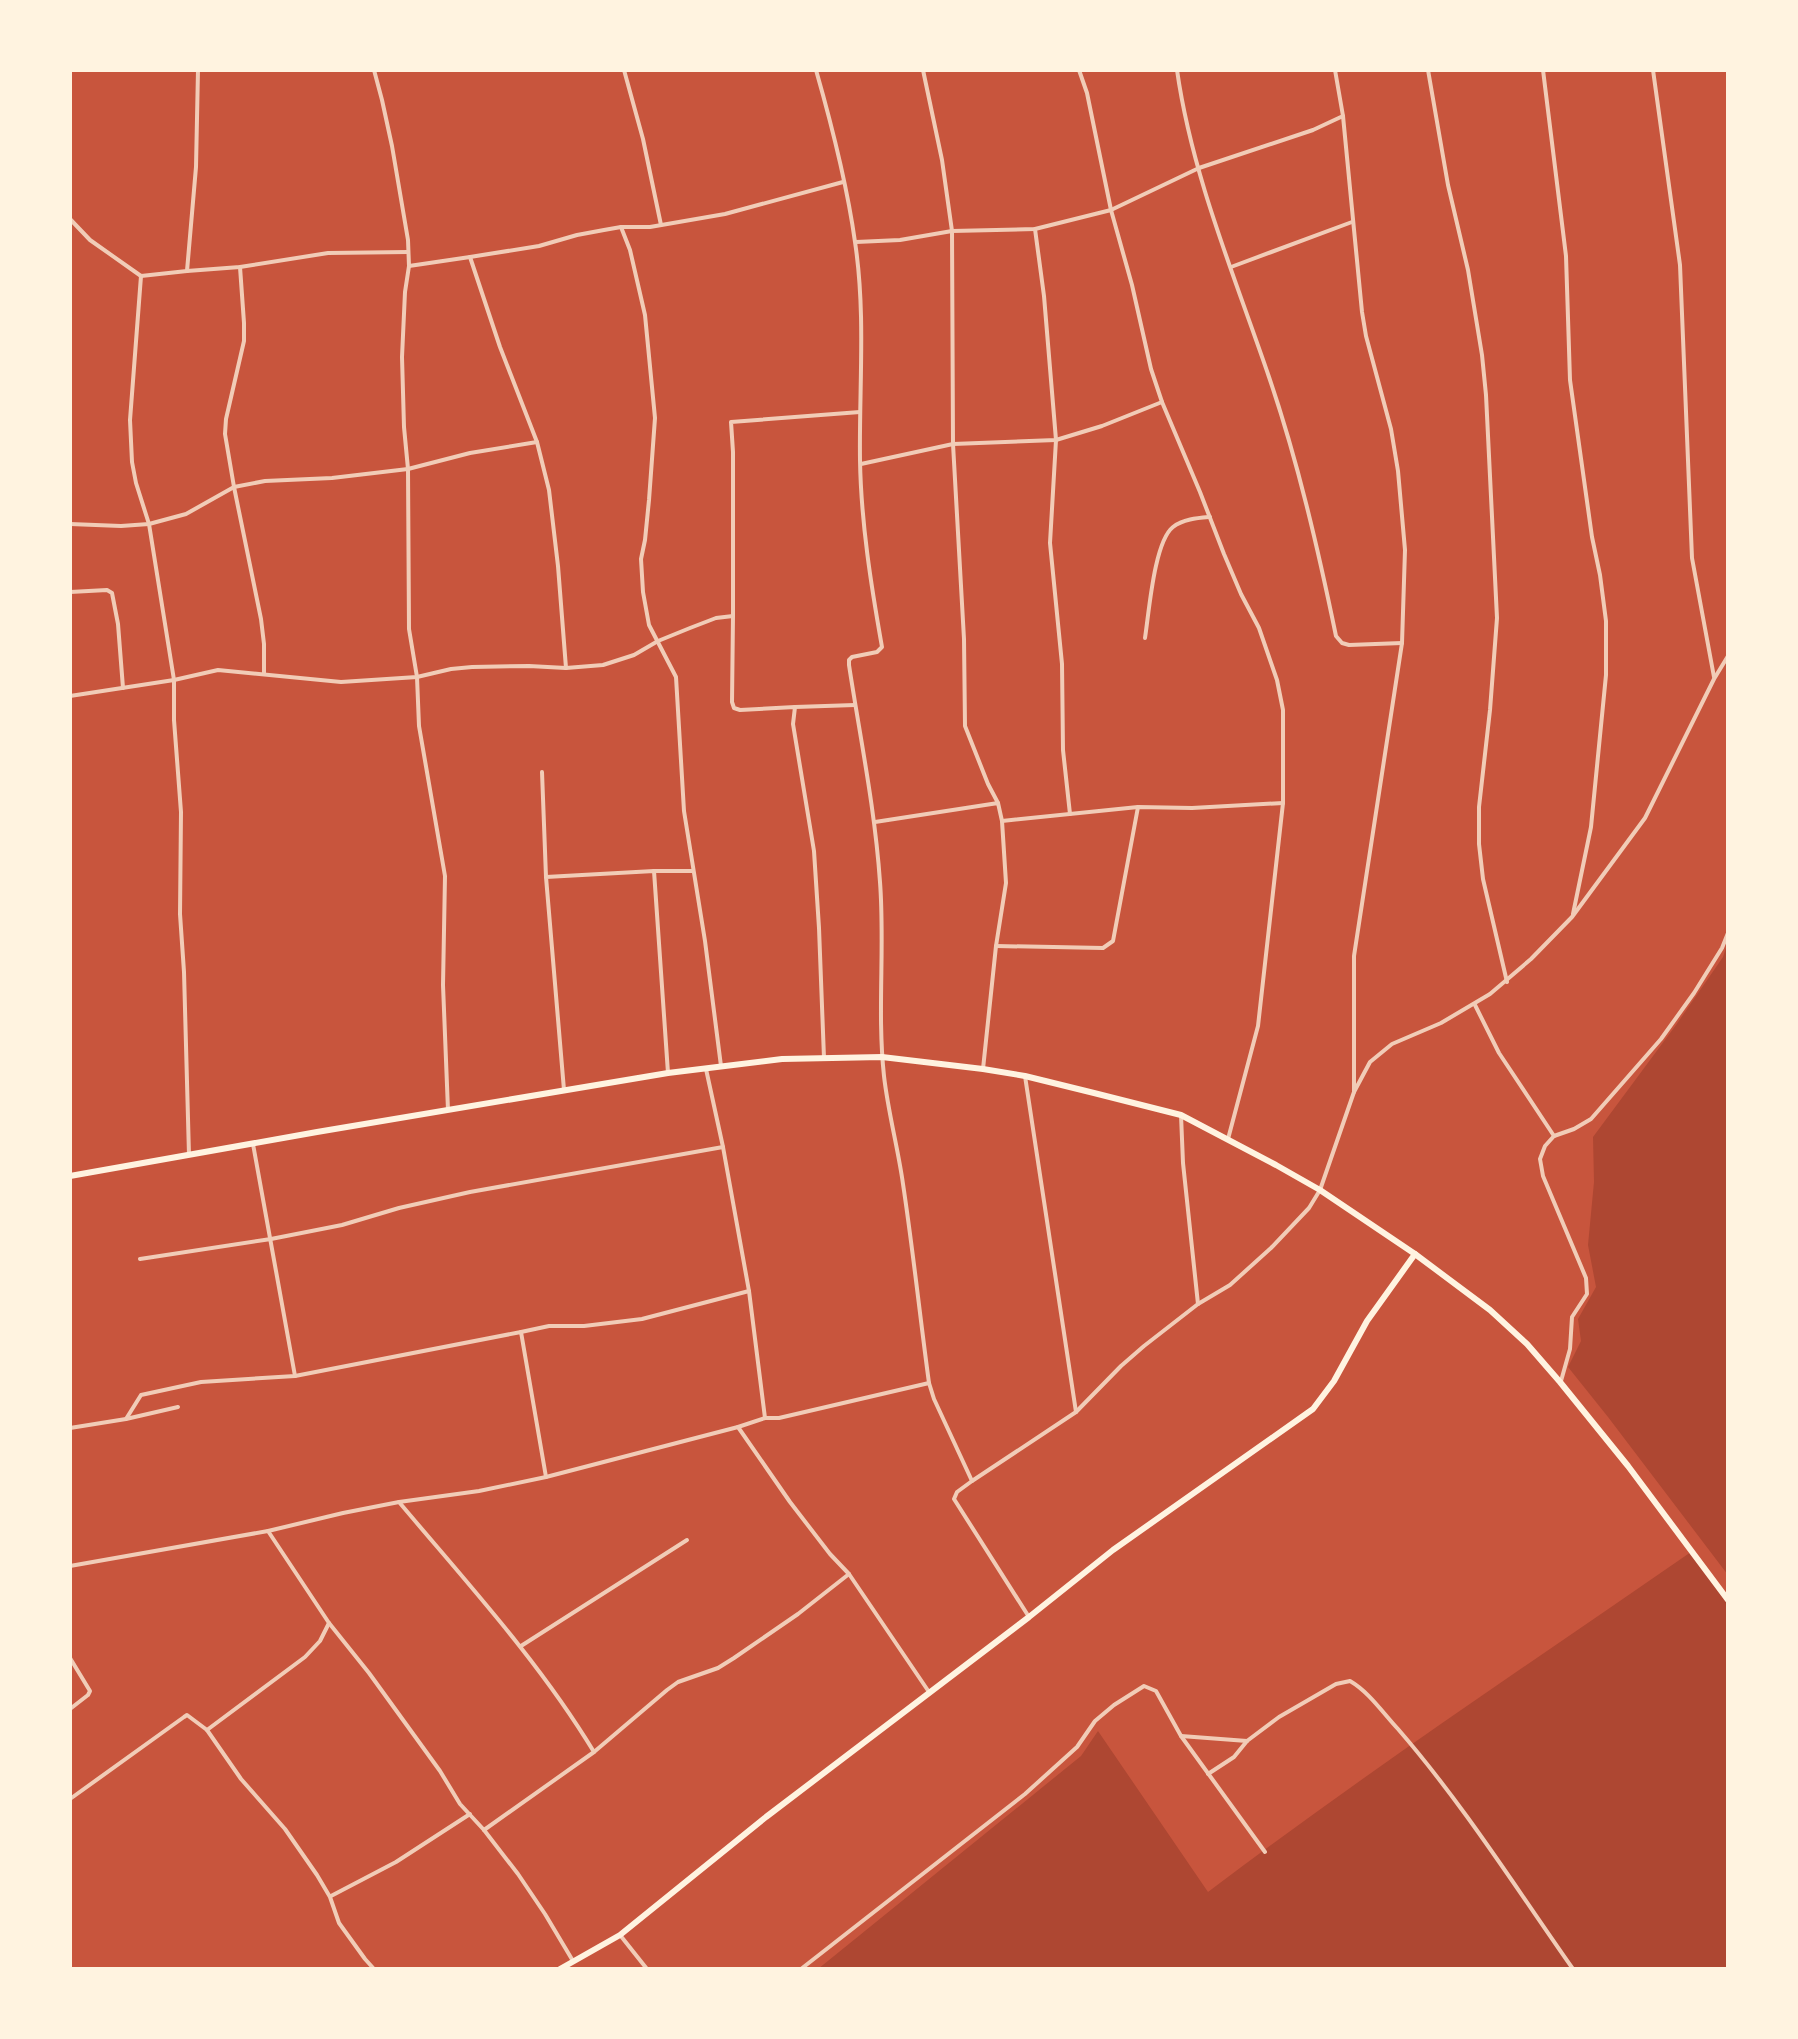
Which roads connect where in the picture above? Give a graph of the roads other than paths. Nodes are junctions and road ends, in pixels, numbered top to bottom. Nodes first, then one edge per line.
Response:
1 (198, 70) edge
2 (374, 70) edge
3 (624, 70) edge
4 (816, 70) edge
5 (923, 70) edge
6 (1079, 70) edge
7 (1177, 70) edge
8 (1335, 70) edge
9 (1428, 70) edge
10 (1543, 70) edge
11 (1653, 70) edge
12 (1343, 116) junction
13 (1199, 168) junction
14 (843, 182) junction
15 (1111, 210) junction
16 (70, 219) edge
17 (1353, 222) junction
18 (661, 225) junction
19 (621, 227) junction
20 (1035, 229) junction
21 (952, 231) junction
22 (855, 242) junction
23 (408, 252) junction
24 (470, 257) junction
25 (409, 266) junction
26 (240, 267) junction
27 (1231, 267) junction
28 (187, 271) junction
29 (141, 276) junction
30 (1162, 402) junction
31 (860, 412) junction
32 (1056, 440) junction
33 (537, 442) junction
34 (953, 444) junction
35 (860, 464) junction
36 (408, 469) junction
37 (234, 487) junction
38 (1210, 517) junction
39 (70, 524) edge
40 (149, 524) junction
41 (70, 592) edge
42 (733, 616) junction
43 (1145, 638) dead end
44 (658, 641) junction
45 (1402, 643) junction
46 (1728, 656) edge
47 (566, 668) junction
48 (264, 674) junction
49 (417, 677) junction
50 (1714, 679) junction
51 (174, 680) junction
52 (123, 688) junction
53 (70, 696) edge
54 (855, 705) junction
55 (795, 707) junction
56 (542, 772) dead end
57 (998, 803) junction
58 (1283, 803) junction
59 (1138, 807) junction
60 (1070, 814) junction
61 (1002, 821) junction
62 (875, 822) junction
63 (654, 871) junction
64 (693, 871) junction
65 (546, 877) junction
66 (1572, 917) junction
67 (1728, 933) edge
68 (996, 946) junction
69 (1507, 982) junction
70 (1475, 1004) junction
71 (882, 1057) junction
72 (824, 1058) junction
73 (721, 1066) junction
74 (706, 1068) junction
75 (983, 1069) junction
76 (668, 1073) junction
77 (1025, 1076) junction
78 (564, 1090) junction
79 (1354, 1092) junction
80 (448, 1110) junction
81 (1181, 1115) junction
82 (1554, 1136) junction
83 (1228, 1139) junction
84 (253, 1144) junction
85 (723, 1147) junction
86 (189, 1155) junction
87 (70, 1176) edge
88 (1320, 1190) junction
89 (271, 1239) junction
90 (1415, 1254) junction
91 (140, 1259) dead end
92 (749, 1291) junction
93 (1198, 1304) junction
94 (521, 1332) junction
95 (295, 1376) junction
96 (1560, 1382) junction
97 (929, 1383) junction
98 (178, 1407) dead end
99 (1076, 1412) junction
100 (765, 1418) junction
101 (126, 1419) junction
102 (738, 1427) junction
103 (70, 1428) edge
104 (546, 1477) junction
105 (972, 1481) junction
106 (399, 1502) junction
107 (268, 1531) junction
108 (687, 1540) dead end
109 (70, 1566) edge
110 (849, 1574) junction
111 (1728, 1600) edge
112 (1029, 1617) junction
113 (329, 1623) junction
114 (521, 1646) junction
115 (70, 1658) edge
116 (929, 1692) junction
117 (70, 1709) edge
118 (207, 1730) junction
119 (1181, 1736) junction
120 (1247, 1741) junction
121 (594, 1752) junction
122 (1208, 1775) junction
123 (70, 1799) edge
124 (470, 1814) junction
125 (484, 1830) junction
126 (1265, 1852) dead end
127 (330, 1897) junction
128 (620, 1935) junction
129 (573, 1961) junction
130 (374, 1969) edge
131 (560, 1969) edge
132 (647, 1969) edge
133 (801, 1969) edge
134 (1573, 1969) edge

1 - 28 street
2 - 23 street
3 - 18 street
4 - 14 street
5 - 21 street
6 - 15 street
7 - 13 street
8 - 12 street
9 - 69 street
10 - 66 street
11 - 50 street
12 - 13 street
12 - 17 street
13 - 15 street
13 - 27 street
14 - 18 street
14 - 22 street
15 - 20 street
15 - 30 street
16 - 29 street
17 - 27 street
17 - 45 street
18 - 19 street
19 - 24 street
19 - 44 street
20 - 21 street
20 - 32 street
21 - 22 street
21 - 34 street
22 - 31 street
23 - 25 street
23 - 26 street
24 - 25 street
24 - 33 street
25 - 36 street
26 - 28 street
26 - 37 street
27 - 45 street
28 - 29 street
29 - 40 street
30 - 32 street
30 - 38 street
31 - 35 street
31 - 42 street
32 - 34 street
32 - 60 street
33 - 36 street
33 - 47 street
34 - 35 street
34 - 57 street
35 - 54 street
36 - 37 street
36 - 49 street
37 - 40 street
37 - 48 street
38 - 43 street
38 - 58 street
39 - 40 street
40 - 51 street
41 - 52 street
42 - 44 street
42 - 55 street
44 - 47 street
44 - 64 street
45 - 79 street
46 - 50 street
47 - 49 street
48 - 49 street
48 - 51 street
49 - 80 street
50 - 66 street
51 - 52 street
51 - 86 street
52 - 53 street
54 - 55 street
54 - 62 street
55 - 72 street
56 - 65 street
57 - 61 street
57 - 62 street
58 - 59 street
58 - 83 street
59 - 60 street
59 - 68 street
60 - 61 street
61 - 68 street
62 - 71 street
63 - 64 street
63 - 65 street
63 - 76 street
64 - 73 street
65 - 78 street
66 - 69 street
67 - 82 street
68 - 75 street
69 - 70 street
70 - 79 street
70 - 82 street
71 - 72 main road
71 - 75 main road
71 - 97 street
72 - 73 main road
73 - 74 main road
74 - 76 main road
74 - 85 street
75 - 77 main road
76 - 78 main road
77 - 81 main road
77 - 99 street
78 - 80 main road
79 - 88 street
80 - 84 main road
81 - 83 main road
81 - 93 street
82 - 96 street
83 - 88 main road
84 - 86 main road
84 - 89 street
85 - 89 street
85 - 92 street
86 - 87 main road
88 - 90 main road
88 - 93 street
89 - 91 street
89 - 95 street
90 - 96 main road
90 - 112 main road
92 - 94 street
92 - 100 street
93 - 99 street
94 - 95 street
94 - 104 street
95 - 101 street
96 - 111 main road
97 - 100 street
97 - 105 street
98 - 101 street
99 - 105 street
100 - 102 street
101 - 103 street
102 - 104 street
102 - 110 street
104 - 106 street
105 - 112 street
106 - 107 street
106 - 114 street
107 - 109 street
107 - 113 street
108 - 114 street
110 - 116 street
110 - 121 street
112 - 116 main road
113 - 118 street
113 - 124 street
114 - 121 street
115 - 117 street
116 - 128 main road
118 - 123 street
118 - 127 street
119 - 120 street
119 - 122 street
119 - 133 street
120 - 122 street
120 - 134 street
121 - 125 street
122 - 126 street
124 - 125 street
124 - 127 street
125 - 129 street
127 - 130 street
128 - 129 main road
128 - 132 street
129 - 131 main road

